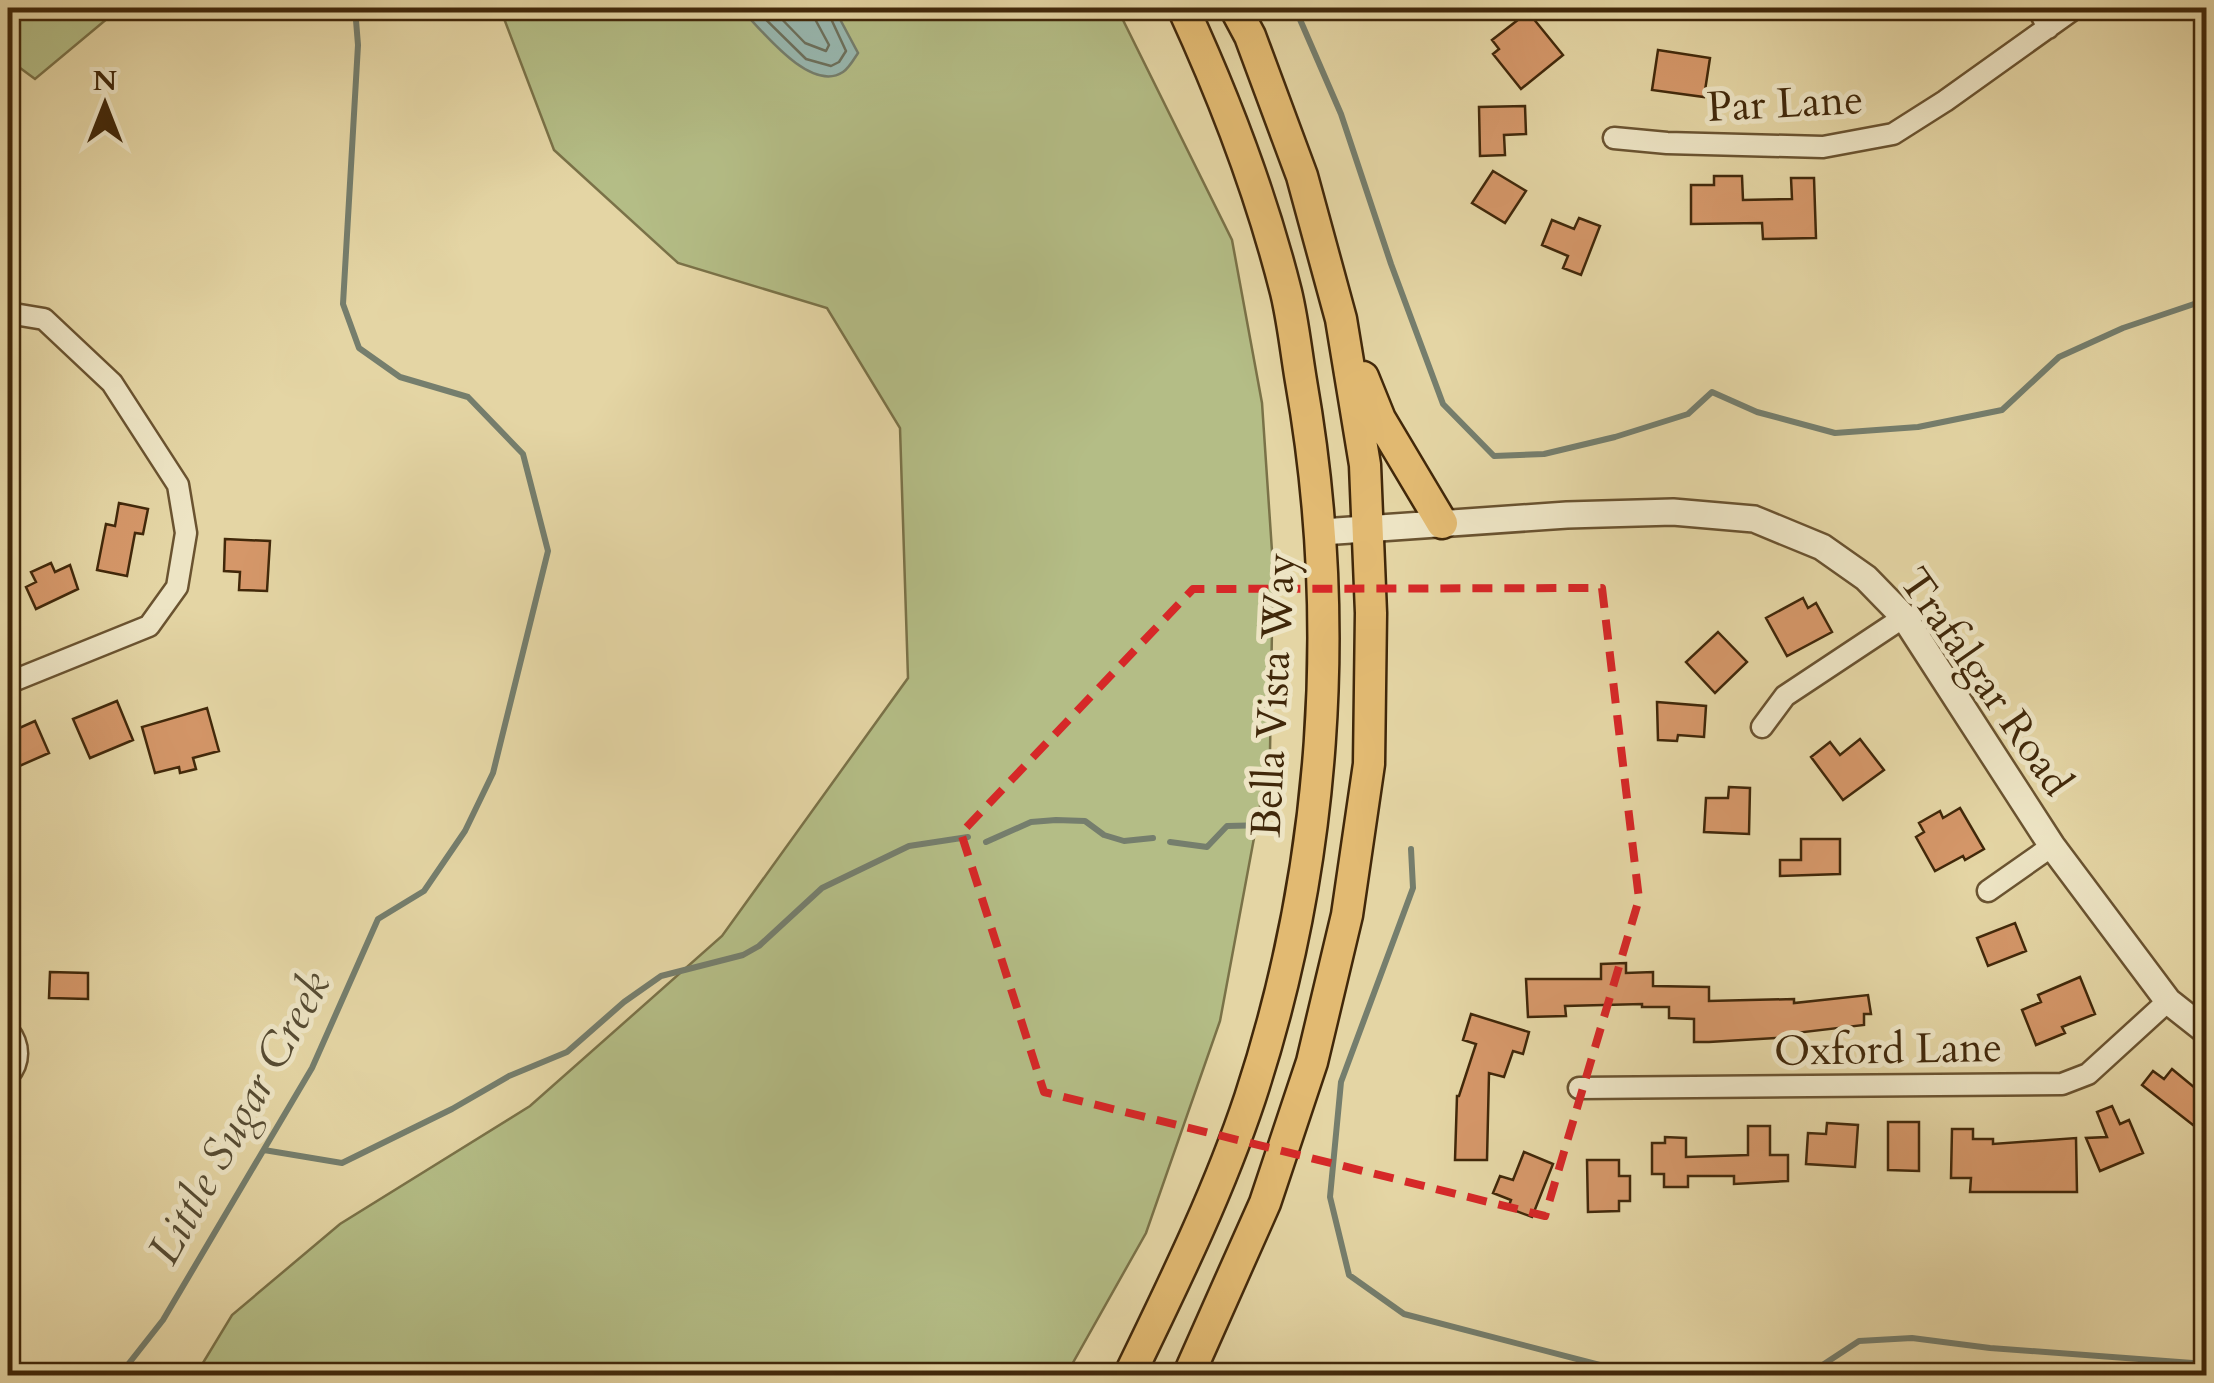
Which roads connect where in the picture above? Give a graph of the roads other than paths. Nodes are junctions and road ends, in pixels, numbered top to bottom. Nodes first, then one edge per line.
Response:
1 (1182, 8) edge
2 (1235, 8) edge
3 (2038, 8) edge
4 (2074, 8) edge
5 (2048, 28) junction
6 (1614, 138) dead end
7 (8, 313) edge
8 (1341, 319) junction
9 (1442, 523) junction
10 (1370, 528) junction
11 (1322, 532) junction
12 (1904, 617) junction
13 (8, 683) edge
14 (1762, 727) dead end
15 (2052, 846) junction
16 (1988, 891) dead end
17 (2168, 1001) junction
18 (8, 1030) edge
19 (2206, 1031) edge
20 (8, 1076) edge
21 (1579, 1088) dead end
22 (1129, 1376) edge
23 (1188, 1376) edge

1 - 11 main road, Bella Vista Way
2 - 8 main road
3 - 5 street
4 - 5 street, Par Lane
5 - 6 street, Par Lane
7 - 13 street
8 - 9 main road
8 - 10 main road
9 - 10 street, Trafalgar Road
9 - 12 street, Trafalgar Road
10 - 11 street, Trafalgar Road
10 - 23 main road
11 - 22 main road, Bella Vista Way
12 - 14 street
12 - 15 street, Trafalgar Road
15 - 16 street
15 - 17 street, Trafalgar Road
17 - 19 street, Trafalgar Road
17 - 21 street, Oxford Lane
18 - 20 street

